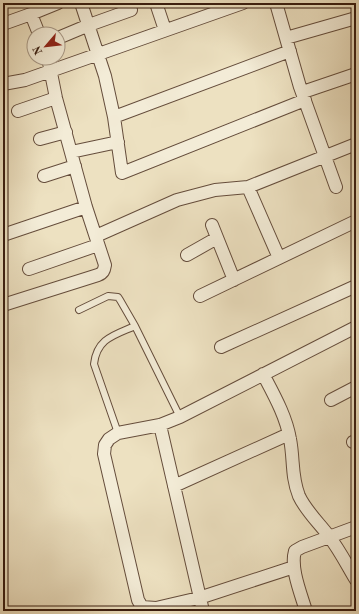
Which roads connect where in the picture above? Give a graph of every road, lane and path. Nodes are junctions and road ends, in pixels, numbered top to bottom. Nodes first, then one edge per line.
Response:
1 (58, 3) edge
2 (81, 3) edge
3 (156, 3) edge
4 (244, 3) edge
5 (276, 3) edge
6 (131, 10) dead end
7 (31, 14) junction
8 (356, 18) edge
9 (3, 24) edge
10 (88, 25) junction
11 (36, 26) edge
12 (165, 30) junction
13 (66, 35) edge
14 (286, 38) junction
15 (290, 51) junction
16 (98, 54) junction
17 (50, 66) edge
18 (51, 71) junction
19 (356, 74) edge
20 (3, 84) edge
21 (304, 96) junction
22 (56, 98) junction
23 (18, 111) dead end
24 (114, 116) junction
25 (66, 132) junction
26 (40, 139) dead end
27 (118, 142) junction
28 (356, 144) edge
29 (71, 152) junction
30 (324, 157) junction
31 (75, 166) junction
32 (44, 176) dead end
33 (248, 187) junction
34 (336, 188) dead end
35 (86, 207) junction
36 (356, 221) edge
37 (212, 225) dead end
38 (3, 235) edge
39 (217, 238) junction
40 (97, 240) junction
41 (187, 255) dead end
42 (279, 258) junction
43 (29, 269) dead end
44 (234, 280) junction
45 (356, 286) edge
46 (200, 296) dead end
47 (3, 305) edge
48 (79, 310) dead end
49 (136, 326) junction
50 (356, 327) edge
51 (221, 347) dead end
52 (263, 374) junction
53 (356, 387) edge
54 (331, 400) dead end
55 (180, 417) junction
56 (160, 425) junction
57 (118, 433) junction
58 (289, 434) junction
59 (174, 486) junction
60 (356, 527) edge
61 (330, 537) junction
62 (294, 567) junction
63 (356, 580) edge
64 (199, 598) junction
65 (203, 611) edge
66 (306, 611) edge

1 - 7 street
2 - 10 street
3 - 12 street
4 - 12 street
5 - 14 street
6 - 10 street
7 - 9 street
7 - 11 street
8 - 14 street
10 - 13 street
10 - 16 street
12 - 16 street
14 - 15 street
15 - 21 street
15 - 24 street
16 - 18 street
16 - 24 street
17 - 18 street
18 - 20 street
18 - 22 street
19 - 21 street
21 - 27 street
21 - 30 street
22 - 23 street
22 - 25 street
24 - 27 street
25 - 26 street
25 - 29 street
27 - 29 street
28 - 30 street
29 - 31 street
30 - 33 street
30 - 34 street
31 - 32 street
31 - 35 street
33 - 40 street
33 - 42 street
35 - 38 street
35 - 40 street
36 - 42 street
37 - 39 street
39 - 41 street
39 - 44 street
40 - 43 street
40 - 47 street
42 - 44 street
44 - 46 street
45 - 51 street
48 - 49 lane
49 - 55 lane
49 - 57 lane
50 - 52 street
52 - 55 street
52 - 58 street
53 - 54 street
55 - 56 street
56 - 57 street
56 - 59 street
57 - 64 street
58 - 59 street
58 - 61 street
59 - 64 street
60 - 61 street
61 - 62 street
61 - 63 street
62 - 64 street
62 - 66 street
64 - 65 street

